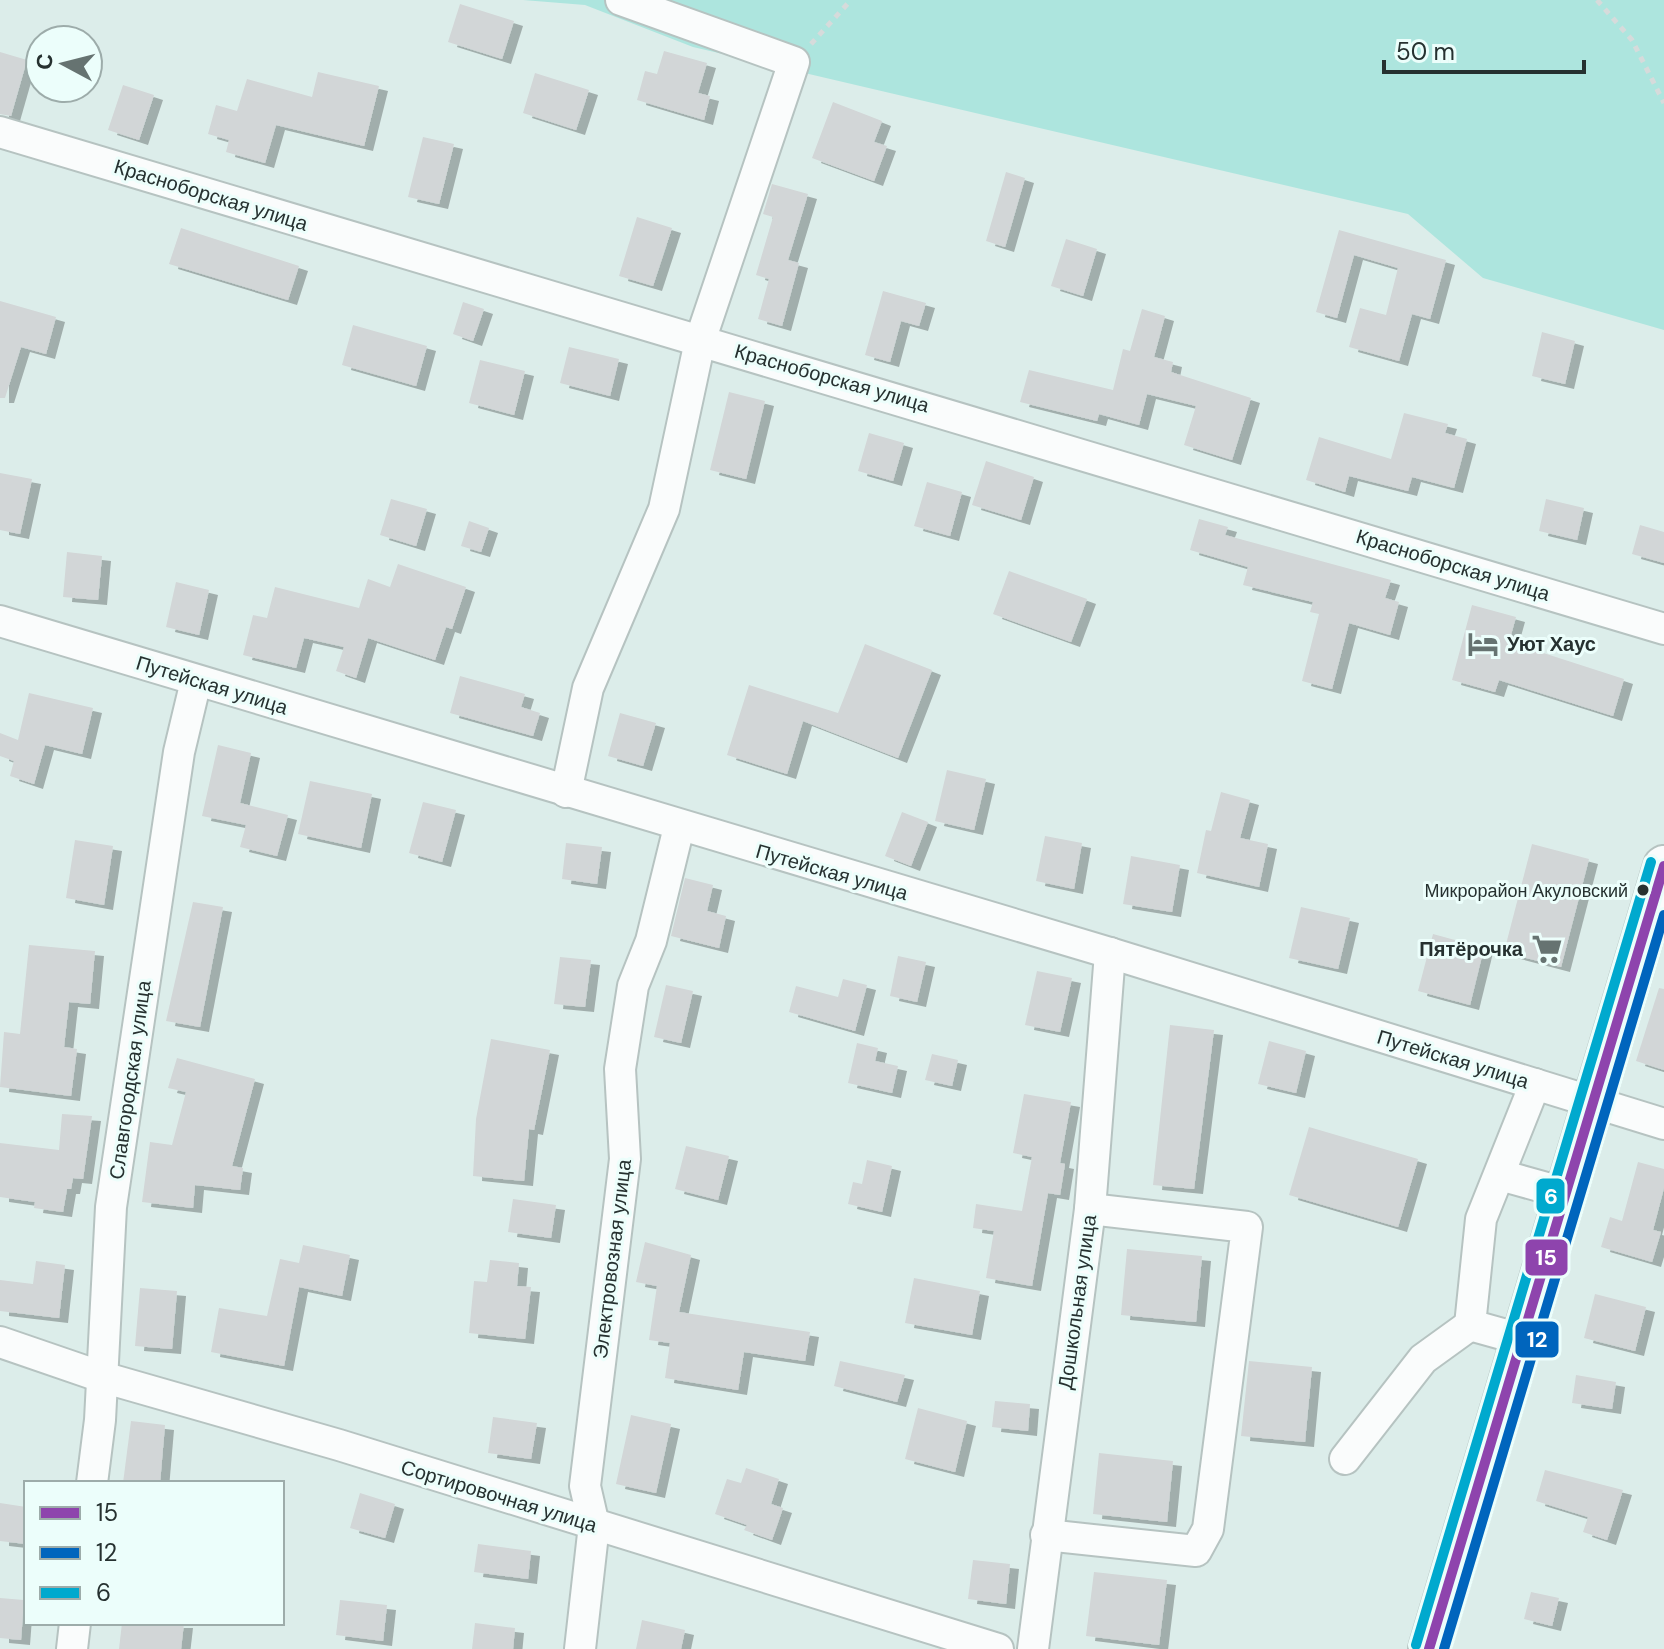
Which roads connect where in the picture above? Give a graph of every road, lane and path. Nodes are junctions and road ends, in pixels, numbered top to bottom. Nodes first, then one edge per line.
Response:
1 (621, 0) edge
2 (851, 0) edge
3 (1597, 0) edge
4 (794, 62) junction
5 (1664, 103) edge
6 (0, 132) edge
7 (700, 341) junction
8 (0, 621) edge
9 (1664, 629) edge
10 (196, 681) junction
11 (566, 792) junction
12 (679, 827) junction
13 (1664, 866) edge
14 (1110, 953) junction
15 (1535, 1084) junction
16 (1595, 1102) junction
17 (1664, 1124) edge
18 (1500, 1175) junction
19 (1568, 1194) junction
20 (1090, 1209) junction
21 (1470, 1325) junction
22 (1524, 1340) junction
23 (0, 1342) edge
24 (102, 1377) junction
25 (1345, 1459) dead end
26 (92, 1481) edge
27 (594, 1525) junction
28 (1046, 1535) junction
29 (75, 1625) edge
30 (72, 1649) edge
31 (580, 1649) edge
32 (998, 1649) edge
33 (1033, 1649) edge
34 (1429, 1649) edge

1 - 4 street
2 - 4 path
3 - 5 path
4 - 7 street
6 - 7 street, Красноборская улица
7 - 9 street, Красноборская улица
7 - 11 street
8 - 10 street, Путейская улица
10 - 11 street, Путейская улица
10 - 24 street, Славгородская улица
11 - 12 street, Путейская улица
12 - 14 street, Путейская улица
12 - 27 street, Электровозная улица
13 - 16 main road
14 - 15 street, Путейская улица
14 - 20 street, Дошкольная улица
15 - 16 street, Путейская улица
15 - 18 street
16 - 17 street, Путейская улица
16 - 19 main road
18 - 19 street
18 - 21 street
19 - 22 main road
20 - 28 street, Дошкольная улица
20 - 28 street
21 - 22 street
21 - 25 street
22 - 34 main road
23 - 24 street, Сортировочная улица
24 - 26 street, Славгородская улица
24 - 27 street, Сортировочная улица
27 - 31 street, Электровозная улица
27 - 32 street, Сортировочная улица
28 - 33 street, Дошкольная улица
29 - 30 street

